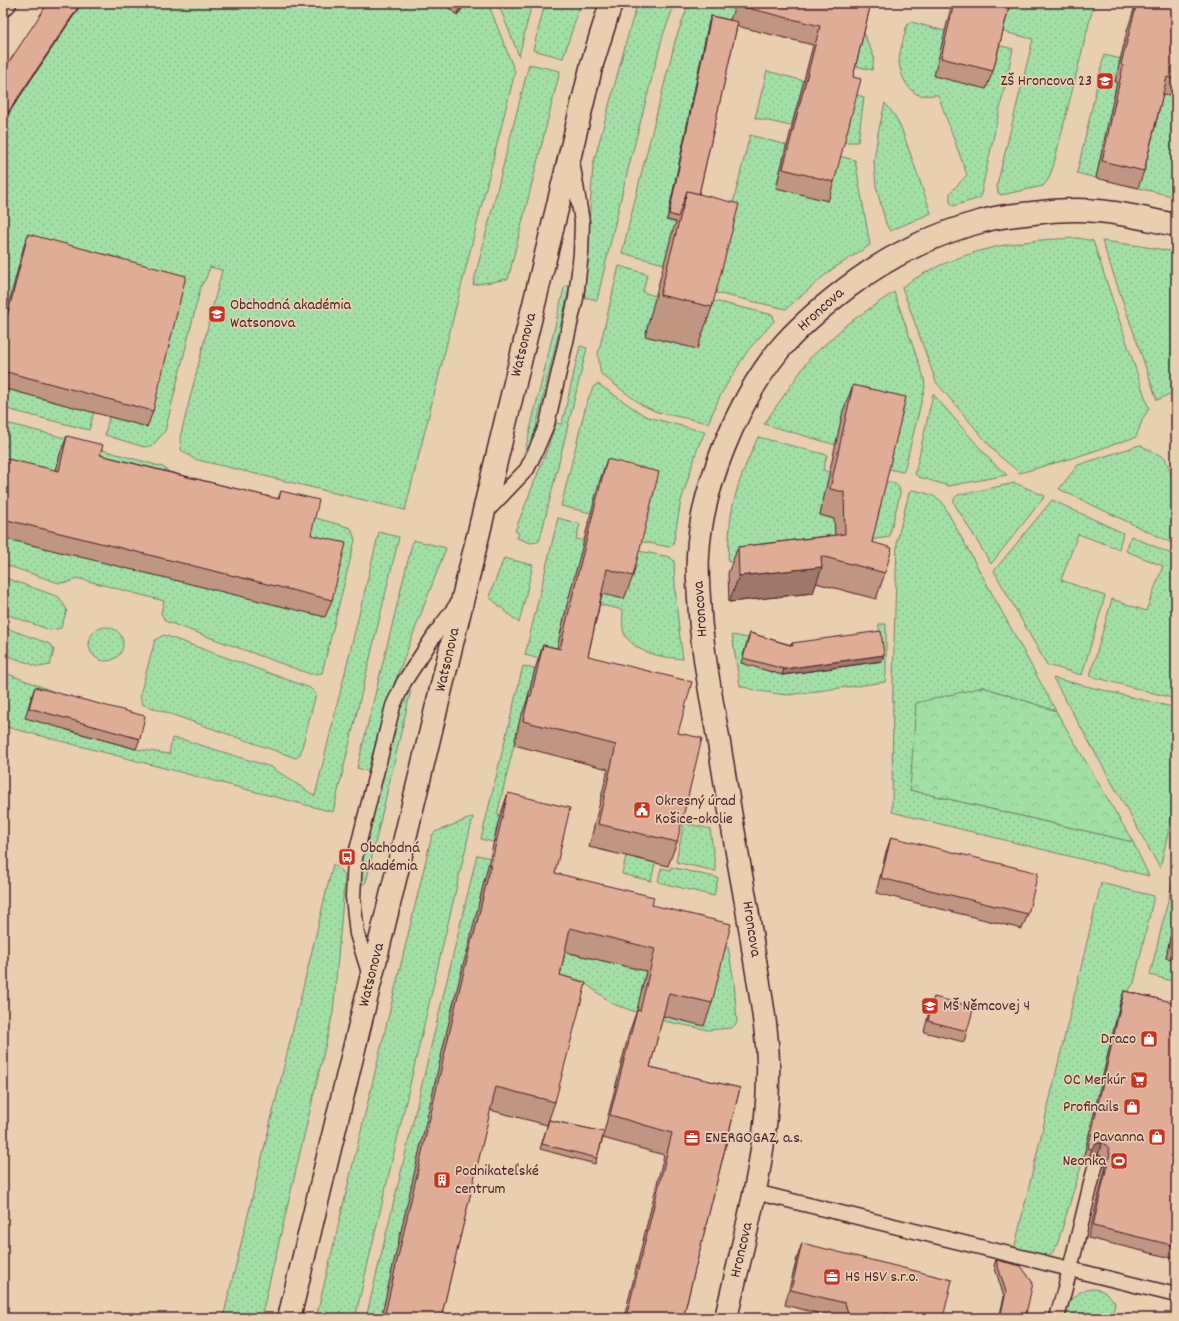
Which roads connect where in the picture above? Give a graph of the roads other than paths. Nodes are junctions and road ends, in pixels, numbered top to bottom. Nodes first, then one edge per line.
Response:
1 (611, 3) edge
2 (571, 153) junction
3 (1176, 225) edge
4 (482, 517) junction
5 (463, 596) junction
6 (371, 979) junction
7 (1096, 1163) dead end
8 (755, 1192) junction
9 (1070, 1269) junction
10 (1176, 1295) edge
11 (289, 1318) edge
12 (726, 1318) edge
13 (1057, 1318) edge

1 - 2 street, Watsonova
2 - 4 street, Watsonova
2 - 4 lane
3 - 8 street, Hroncova
4 - 5 street, Watsonova
5 - 6 street, Watsonova
5 - 6 lane
6 - 11 street, Watsonova
7 - 9 lane
8 - 9 lane
8 - 12 street, Hroncova
9 - 10 lane
9 - 13 lane

